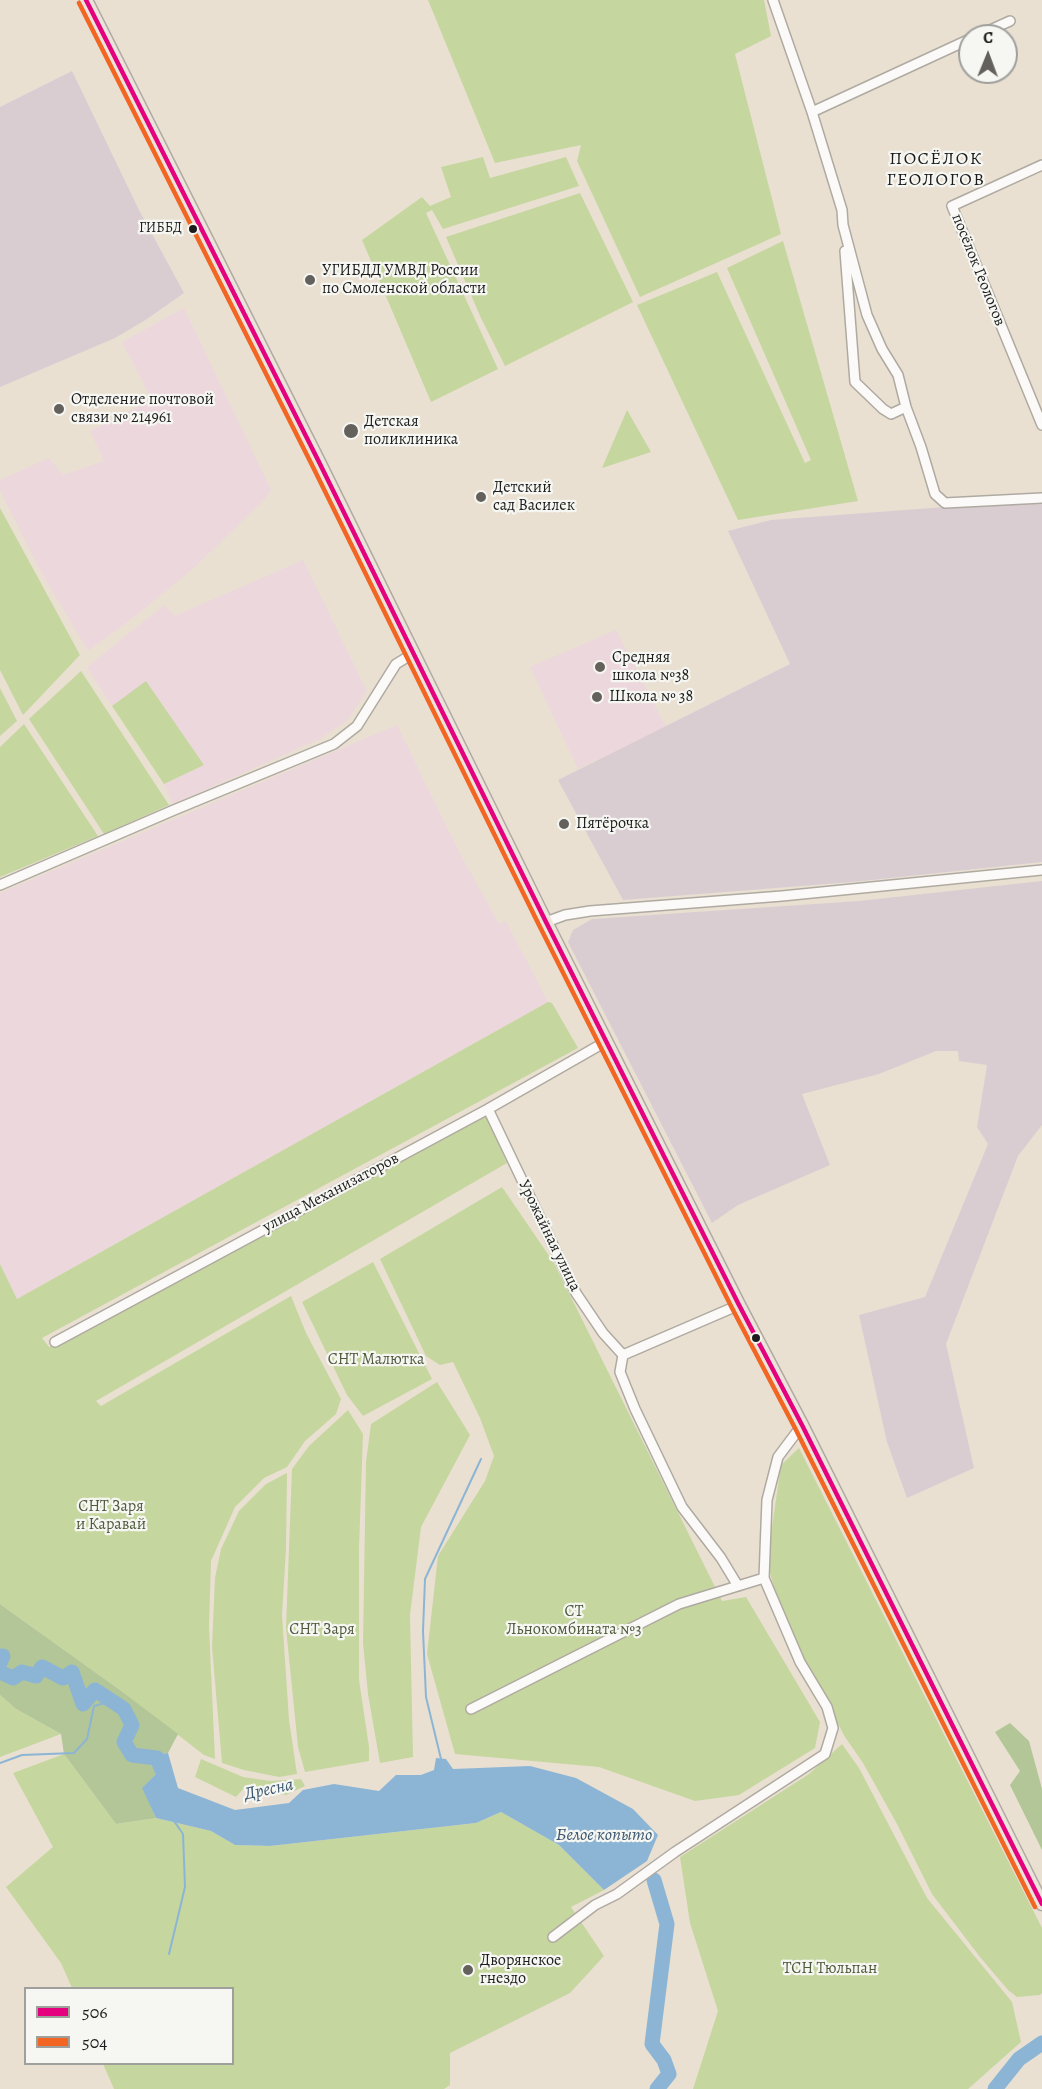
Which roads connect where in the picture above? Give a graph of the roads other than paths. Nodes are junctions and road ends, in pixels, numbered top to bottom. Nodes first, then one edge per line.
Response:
1 (86, 0) edge
2 (773, 0) edge
3 (1010, 21) dead end
4 (1003, 24) edge
5 (958, 45) edge
6 (812, 112) junction
7 (1042, 165) edge
8 (843, 225) junction
9 (906, 407) junction
10 (1042, 425) edge
11 (1042, 498) edge
12 (414, 653) junction
13 (1042, 870) edge
14 (0, 885) edge
15 (546, 922) junction
16 (607, 1041) junction
17 (488, 1109) junction
18 (739, 1305) junction
19 (55, 1342) dead end
20 (623, 1355) junction
21 (802, 1425) junction
22 (764, 1578) junction
23 (738, 1586) junction
24 (471, 1709) dead end
25 (1042, 1904) edge
26 (553, 1936) dead end

1 - 12 main road
2 - 6 street
3 - 4 street
5 - 6 street
6 - 8 street
7 - 10 street, посёлок Геологов
8 - 9 street
8 - 9 street
9 - 11 street
12 - 14 street
12 - 15 main road
13 - 15 street
15 - 16 main road
16 - 17 street, улица Механизаторов
16 - 18 main road
17 - 19 street, улица Механизаторов
17 - 20 street, Урожайная улица
18 - 20 street
18 - 21 main road
20 - 23 street
21 - 22 street
21 - 25 main road
22 - 23 street
22 - 26 street
23 - 24 street

